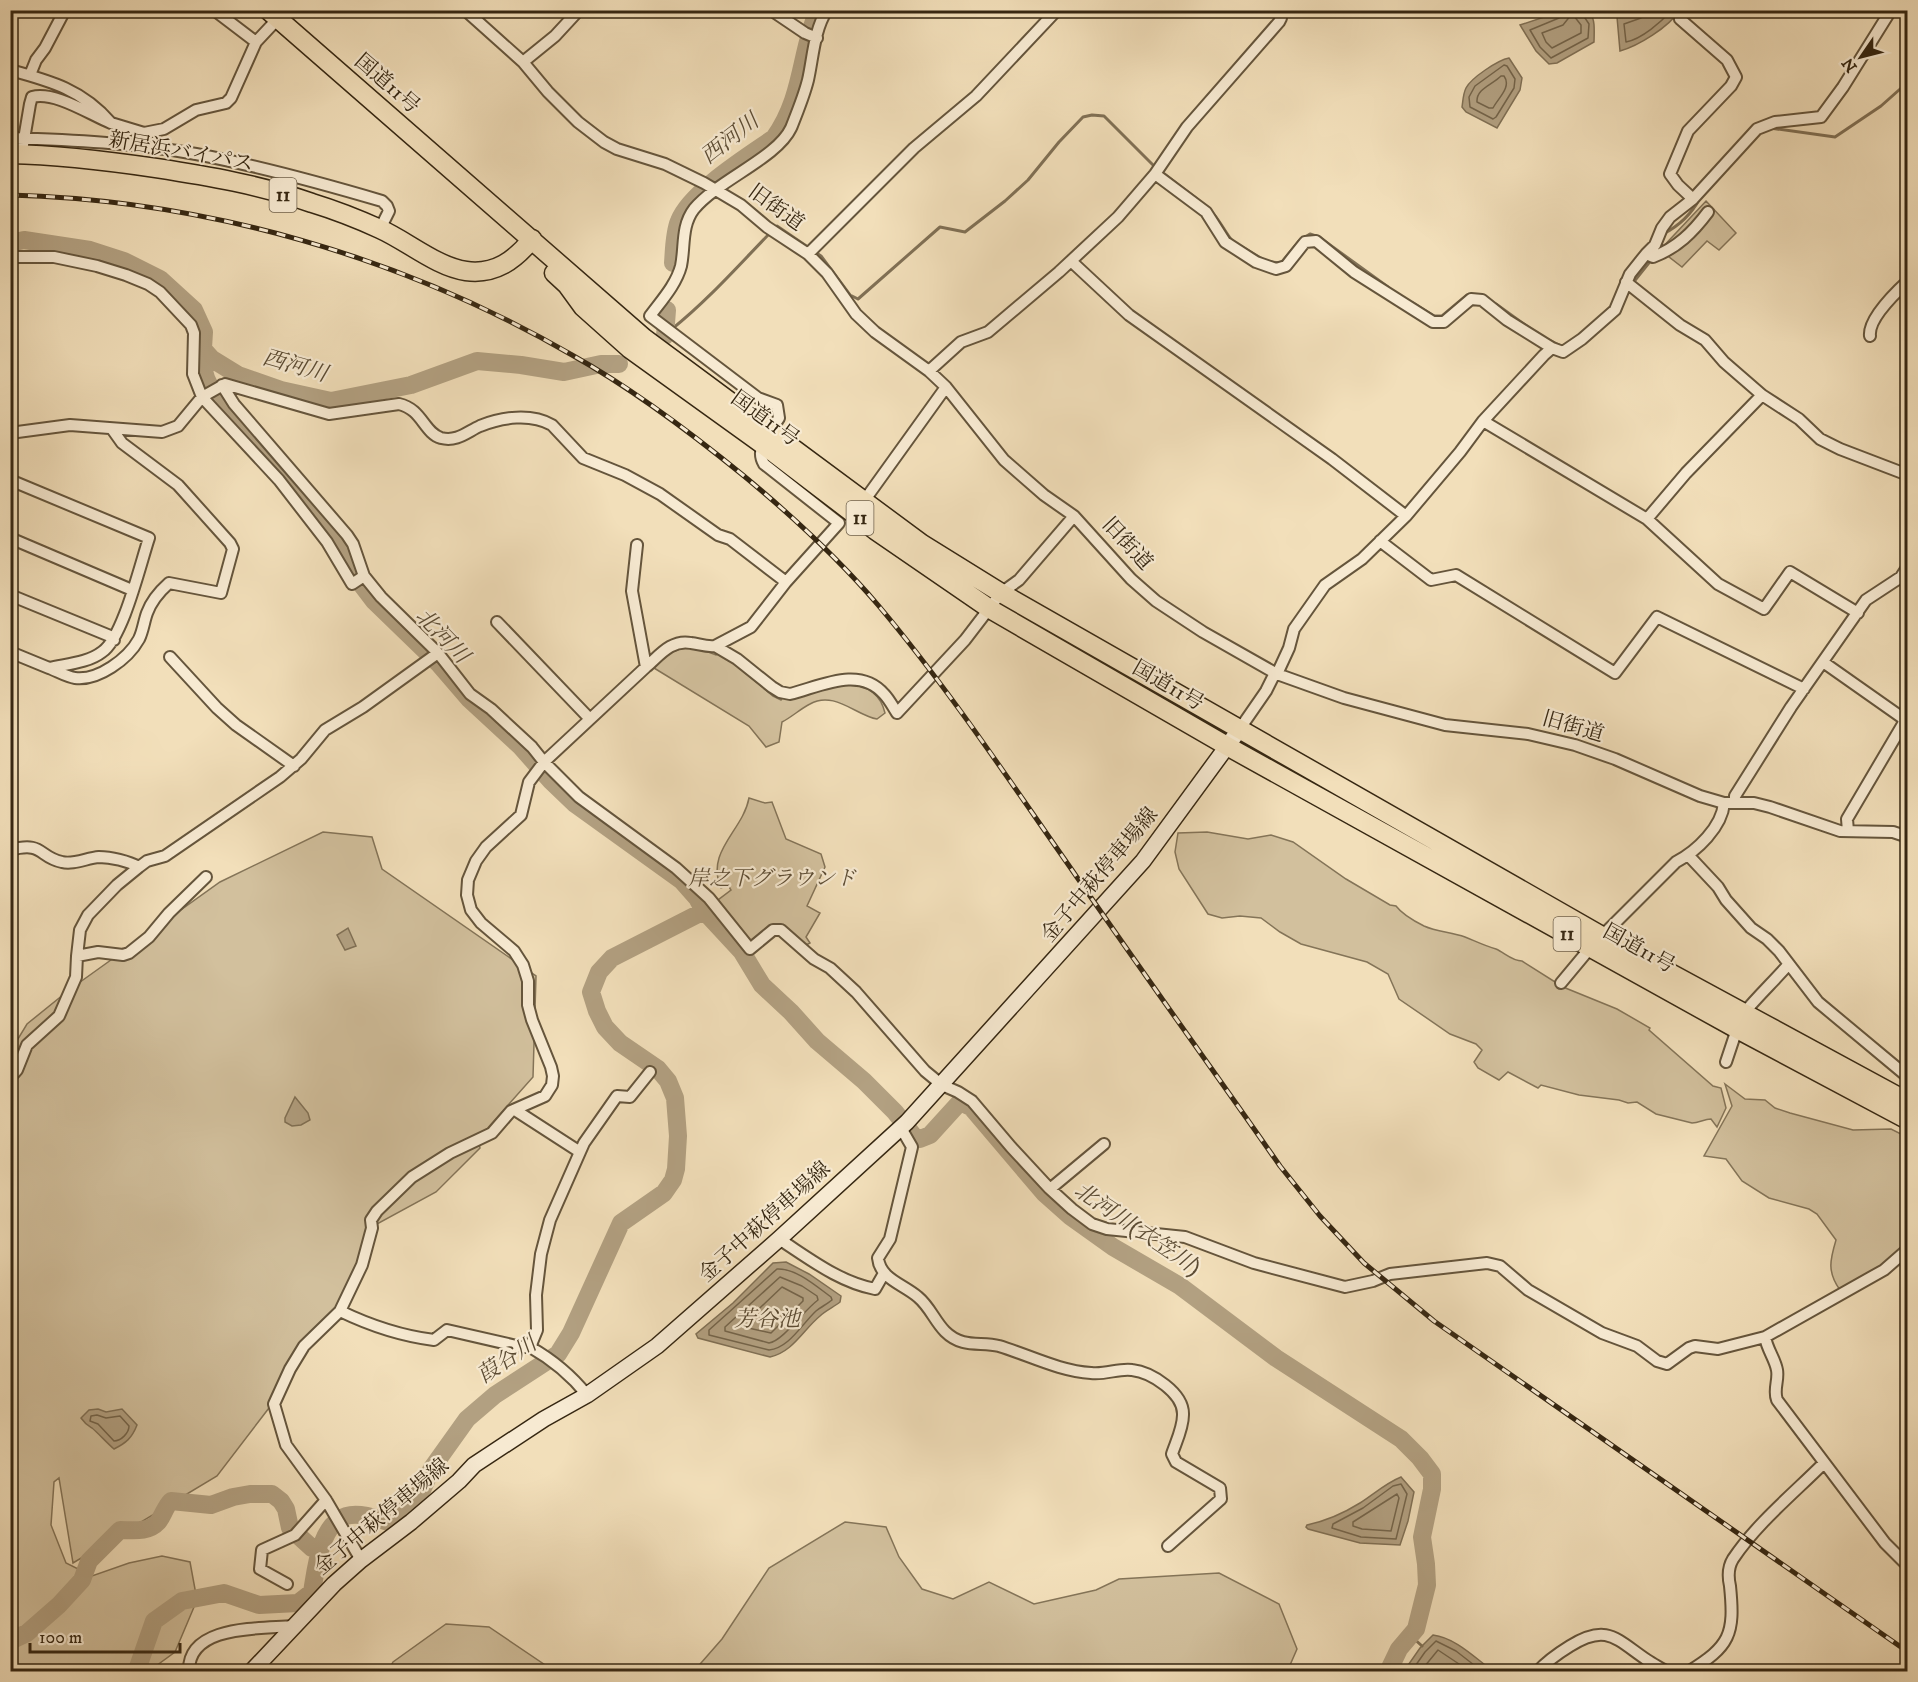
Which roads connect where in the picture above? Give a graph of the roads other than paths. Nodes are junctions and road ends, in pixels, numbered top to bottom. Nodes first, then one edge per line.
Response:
1 (65, 10) edge
2 (214, 10) edge
3 (465, 10) edge
4 (579, 10) edge
5 (771, 10) edge
6 (827, 10) edge
7 (1057, 10) edge
8 (1684, 10) edge
9 (1891, 10) edge
10 (277, 14) edge
11 (1281, 18) dead end
12 (812, 36) junction
13 (256, 42) junction
14 (523, 62) junction
15 (10, 70) edge
16 (30, 75) junction
17 (111, 123) junction
18 (10, 138) edge
19 (19, 149) edge
20 (1157, 170) junction
21 (715, 189) junction
22 (1694, 199) junction
23 (1708, 212) dead end
24 (380, 229) junction
25 (529, 243) junction
26 (811, 250) junction
27 (1647, 254) junction
28 (10, 257) edge
29 (1071, 261) junction
30 (1908, 281) edge
31 (1626, 282) junction
32 (1870, 336) dead end
33 (1563, 348) junction
34 (929, 371) junction
35 (220, 386) junction
36 (946, 387) junction
37 (1762, 395) junction
38 (204, 396) junction
39 (1483, 421) junction
40 (112, 429) junction
41 (10, 433) edge
42 (766, 438) junction
43 (1908, 475) edge
44 (10, 480) edge
45 (864, 501) junction
46 (1074, 516) junction
47 (1406, 516) junction
48 (1647, 519) junction
49 (10, 538) edge
50 (1380, 541) junction
51 (637, 545) dead end
52 (1908, 566) edge
53 (359, 579) junction
54 (786, 582) junction
55 (132, 590) junction
56 (1001, 593) junction
57 (10, 595) edge
58 (990, 609) junction
59 (1858, 613) junction
60 (497, 622) dead end
61 (114, 640) junction
62 (715, 646) junction
63 (10, 652) edge
64 (170, 657) dead end
65 (434, 657) junction
66 (1823, 662) junction
67 (646, 667) junction
68 (49, 668) junction
69 (1276, 674) junction
70 (1804, 689) junction
71 (590, 719) junction
72 (1905, 725) edge
73 (1239, 730) junction
74 (1227, 746) junction
75 (294, 766) junction
76 (540, 766) junction
77 (1729, 803) junction
78 (1848, 831) junction
79 (1908, 837) edge
80 (10, 850) edge
81 (1689, 856) junction
82 (139, 867) junction
83 (206, 877) dead end
84 (1596, 942) junction
85 (77, 956) junction
86 (1788, 965) junction
87 (1561, 983) dead end
88 (1741, 1021) junction
89 (1726, 1062) dead end
90 (650, 1072) dead end
91 (10, 1077) edge
92 (1908, 1077) edge
93 (942, 1085) junction
94 (1908, 1102) edge
95 (515, 1110) junction
96 (1908, 1120) edge
97 (904, 1126) junction
98 (1104, 1144) dead end
99 (580, 1152) junction
100 (1050, 1190) junction
101 (779, 1239) junction
102 (1908, 1249) edge
103 (884, 1275) junction
104 (340, 1311) junction
105 (1765, 1337) junction
106 (530, 1347) junction
107 (587, 1395) junction
108 (1824, 1463) junction
109 (326, 1500) junction
110 (1168, 1546) dead end
111 (361, 1560) junction
112 (1908, 1566) edge
113 (287, 1584) dead end
114 (293, 1626) junction
115 (189, 1671) edge
116 (251, 1671) edge
117 (1537, 1671) edge
118 (1667, 1671) edge
119 (1688, 1671) edge

1 - 16 street
2 - 13 street
3 - 14 street, 旧街道
4 - 14 street
5 - 12 street
6 - 12 street
7 - 26 street
8 - 22 street
9 - 22 street
10 - 13 street
10 - 25 highway, 国道11号 / 11
11 - 20 street
12 - 21 street
13 - 17 street
14 - 21 street, 旧街道
15 - 16 street
16 - 17 street
17 - 19 street
18 - 19 street
19 - 24 highway, 新居浜バイパス / 11
19 - 24 street
20 - 29 street
20 - 33 street
21 - 26 street, 旧街道
21 - 42 street
22 - 27 street
23 - 27 street
24 - 25 highway, 新居浜バイパス / 11
25 - 42 highway, 国道11号 / 11
26 - 34 street, 旧街道
27 - 31 street
28 - 38 street
29 - 34 street
29 - 47 street
30 - 32 street
31 - 33 street
31 - 37 street
33 - 39 street
34 - 36 street, 旧街道
35 - 38 street
35 - 53 street
35 - 54 street
36 - 45 street
36 - 46 street, 旧街道
37 - 43 street
37 - 48 street
38 - 40 street
38 - 53 street
39 - 47 street
39 - 48 street
40 - 41 street
40 - 68 street
42 - 45 highway, 国道11号 / 11
42 - 54 street
42 - 58 highway, 国道11号 / 11
44 - 55 street
45 - 56 highway, 国道11号 / 11
46 - 56 street
46 - 69 street, 旧街道
47 - 50 street
48 - 59 street
49 - 55 street
50 - 69 street
50 - 70 street
51 - 67 street
52 - 59 street
53 - 65 street
54 - 62 street
55 - 61 street
56 - 58 street
56 - 73 highway, 国道11号 / 11
57 - 61 street
58 - 62 street
58 - 74 highway, 国道11号 / 11
59 - 66 street
60 - 71 street
61 - 68 street
62 - 67 street
63 - 68 street
64 - 75 street
65 - 75 street
65 - 76 street
66 - 70 street
66 - 72 street
67 - 71 street
69 - 73 street
69 - 77 street, 旧街道
70 - 77 street
71 - 76 street
72 - 78 street
73 - 74 main road, 金子中萩停車場線
73 - 84 highway, 国道11号 / 11
74 - 84 highway, 国道11号 / 11
74 - 93 main road, 金子中萩停車場線
75 - 82 street
76 - 93 street
76 - 95 street
77 - 78 street, 旧街道
77 - 81 street
78 - 79 street, 旧街道
80 - 82 street
81 - 84 street
81 - 86 street
82 - 85 street
83 - 85 street
84 - 87 street
84 - 88 highway, 国道11号 / 11
85 - 91 street
86 - 88 street
86 - 92 street
88 - 89 street
88 - 94 highway, 国道11号 / 11
88 - 96 highway, 国道11号 / 11
90 - 99 street
93 - 97 main road, 金子中萩停車場線
93 - 100 street
95 - 99 street
95 - 104 street
97 - 101 main road, 金子中萩停車場線
97 - 103 street
98 - 100 street
99 - 106 street
100 - 105 street
101 - 103 street
101 - 107 main road, 金子中萩停車場線
102 - 105 street
103 - 110 street
104 - 106 street
104 - 109 street
105 - 108 street
106 - 107 street
107 - 111 main road, 金子中萩停車場線
108 - 112 street
108 - 119 street
109 - 111 street
109 - 113 street
111 - 114 main road, 金子中萩停車場線
114 - 115 street
114 - 116 main road, 金子中萩停車場線
117 - 118 street

